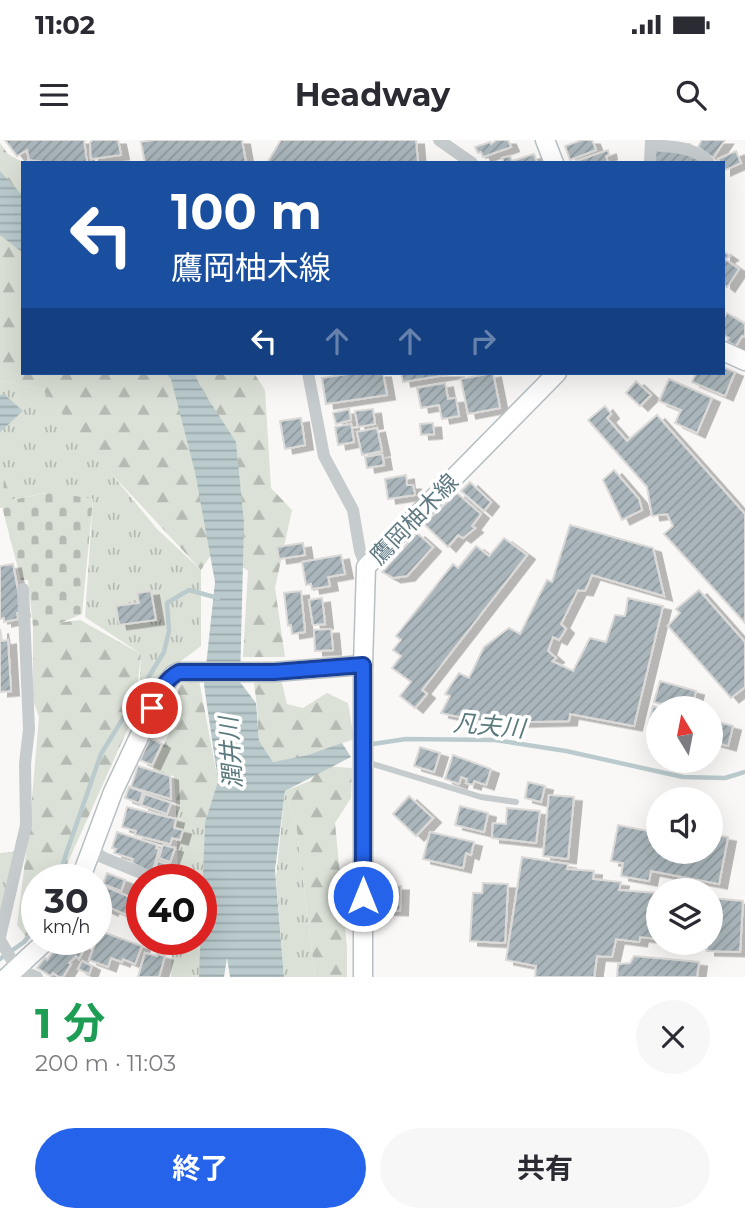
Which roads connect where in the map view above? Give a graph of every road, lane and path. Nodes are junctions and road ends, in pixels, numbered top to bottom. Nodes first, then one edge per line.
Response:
1 (545, 140) edge
2 (651, 142) edge
3 (443, 143) edge
4 (447, 161) edge
5 (469, 161) edge
6 (553, 161) edge
7 (650, 161) edge
8 (708, 161) edge
9 (725, 352) edge
10 (745, 361) edge
11 (308, 375) edge
12 (555, 375) edge
13 (366, 567) junction
14 (23, 589) dead end
15 (363, 665) junction
16 (364, 759) junction
17 (516, 802) dead end
18 (91, 848) junction
19 (86, 864) edge
20 (126, 867) edge
21 (0, 939) edge
22 (31, 955) edge
23 (12, 973) edge
24 (37, 977) edge
25 (363, 977) edge

1 - 6 main road
2 - 7 street
2 - 8 street
3 - 4 street
3 - 5 street
9 - 10 main road
11 - 13 street
12 - 13 main road, 鷹岡柚木線
13 - 15 main road, 鷹岡柚木線
14 - 21 street
15 - 16 main road, 鷹岡柚木線
15 - 18 main road
16 - 17 lane
16 - 25 main road, 鷹岡柚木線
18 - 19 main road
18 - 20 street
21 - 23 street
22 - 23 main road
23 - 24 street

